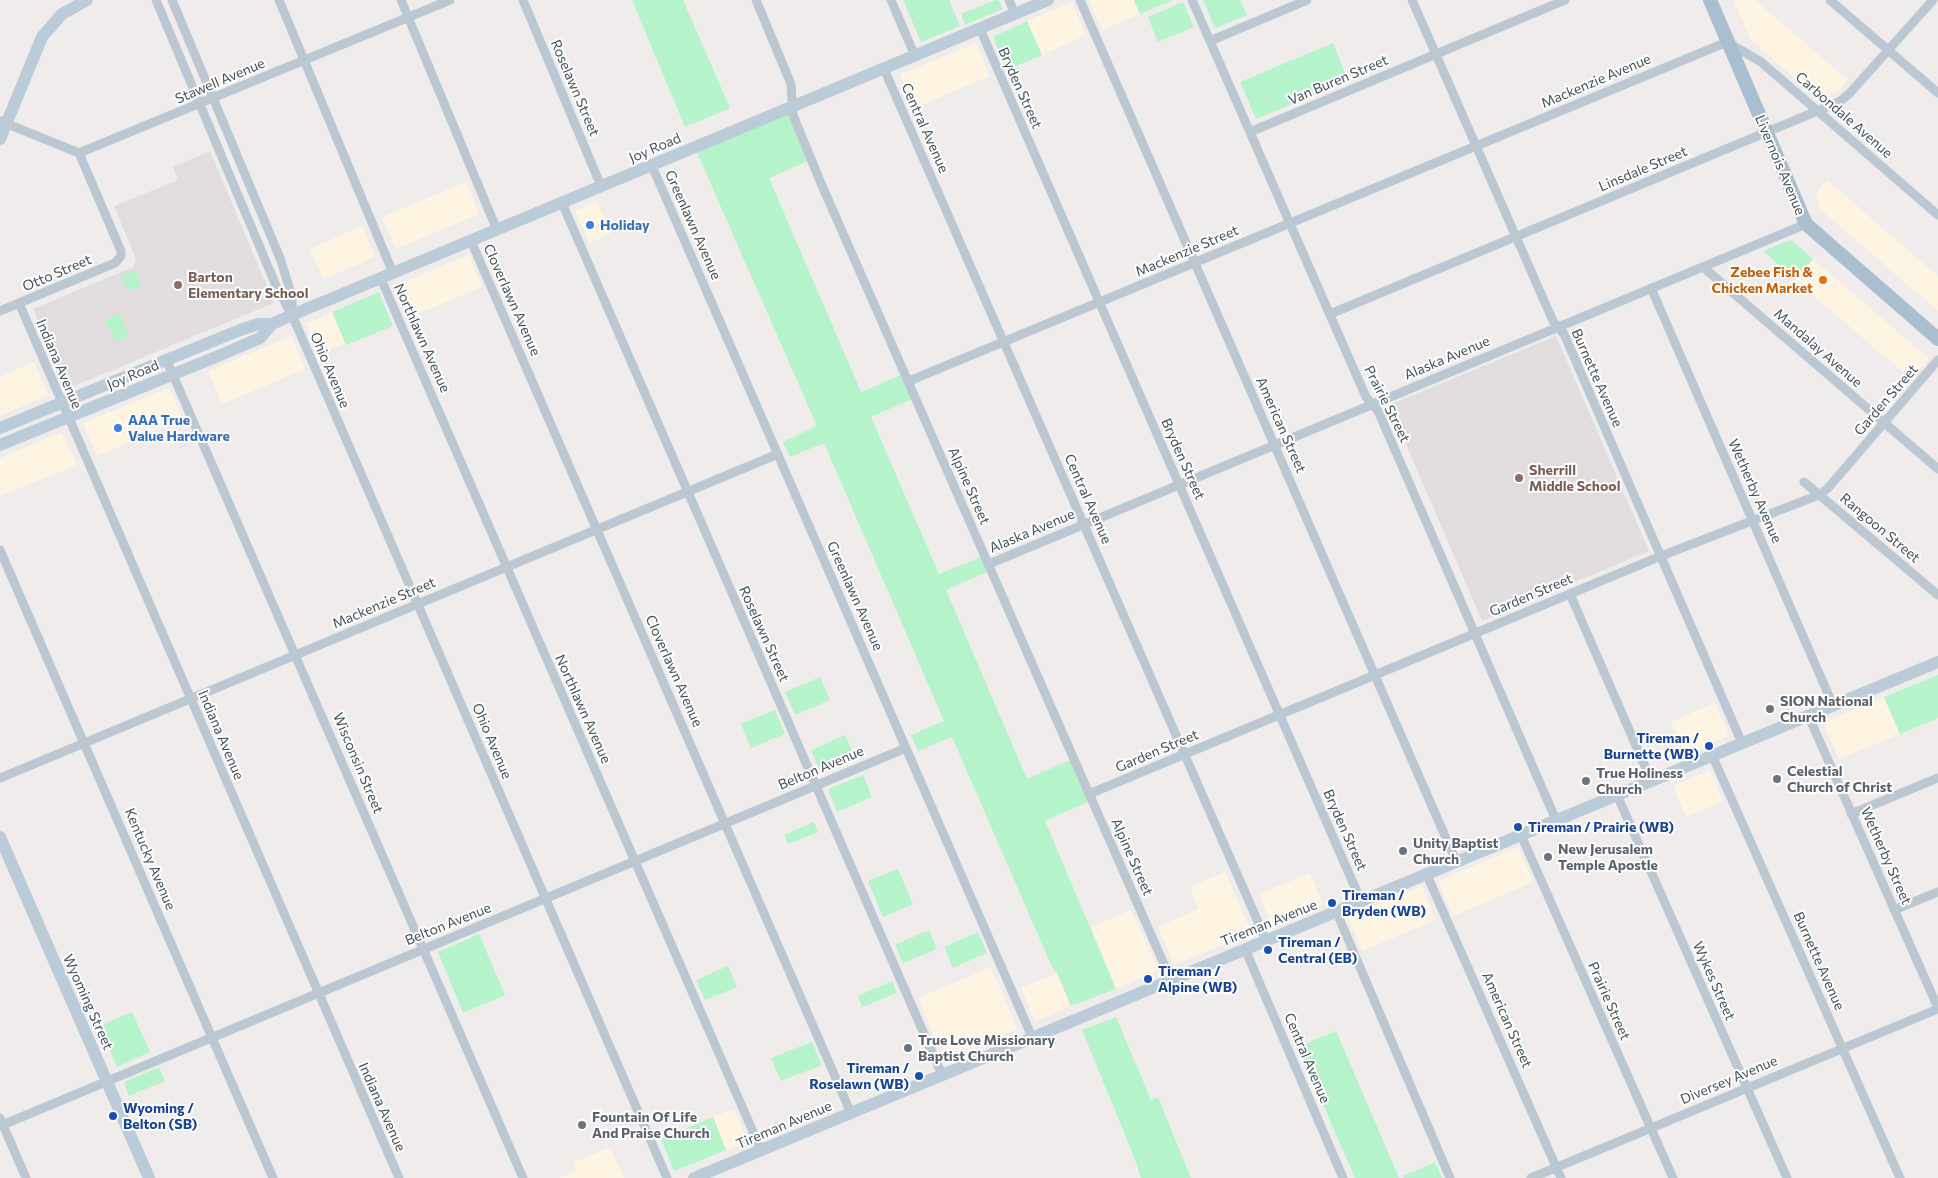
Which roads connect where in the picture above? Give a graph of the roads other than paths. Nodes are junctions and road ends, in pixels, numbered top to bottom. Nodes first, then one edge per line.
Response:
1 (87, 0) edge
2 (156, 0) edge
3 (172, 0) edge
4 (279, 0) edge
5 (401, 0) edge
6 (450, 0) edge
7 (523, 0) edge
8 (756, 0) edge
9 (891, 0) edge
10 (1009, 0) edge
11 (1048, 0) edge
12 (1080, 0) edge
13 (1192, 0) edge
14 (1307, 0) edge
15 (1412, 0) edge
16 (1565, 0) edge
17 (1710, 0) edge
18 (1830, 0) edge
19 (1933, 0) edge
20 (1015, 14) junction
21 (409, 18) junction
22 (980, 29) junction
23 (1210, 40) junction
24 (1728, 42) junction
25 (1888, 50) junction
26 (1436, 54) junction
27 (915, 56) junction
28 (304, 60) junction
29 (884, 69) junction
30 (1938, 94) edge
31 (213, 99) junction
32 (200, 104) junction
33 (794, 106) junction
34 (1818, 111) junction
35 (3, 122) edge
36 (1250, 132) junction
37 (1766, 133) junction
38 (0, 139) edge
39 (1476, 146) junction
40 (79, 153) junction
41 (652, 166) junction
42 (601, 186) junction
43 (562, 203) junction
44 (258, 204) junction
45 (244, 210) junction
46 (1938, 214) edge
47 (1290, 223) junction
48 (1806, 224) junction
49 (497, 230) junction
50 (1516, 237) junction
51 (471, 241) junction
52 (1195, 263) junction
53 (1703, 267) junction
54 (393, 273) junction
55 (381, 278) junction
56 (1651, 288) junction
57 (1099, 302) junction
58 (19, 303) junction
59 (0, 312) edge
60 (1330, 314) junction
61 (292, 315) junction
62 (272, 324) junction
63 (1558, 327) junction
64 (1938, 339) edge
65 (1004, 342) junction
66 (166, 359) junction
67 (1938, 360) edge
68 (173, 374) junction
69 (909, 382) junction
70 (61, 403) junction
71 (1372, 404) junction
72 (68, 418) junction
73 (1884, 423) junction
74 (0, 428) edge
75 (0, 445) edge
76 (1274, 445) junction
77 (778, 454) junction
78 (1938, 469) edge
79 (1804, 482) dead end
80 (1179, 485) junction
81 (687, 491) junction
82 (1819, 495) junction
83 (1753, 520) junction
84 (1084, 525) junction
85 (597, 529) junction
86 (0, 550) edge
87 (1661, 556) junction
88 (989, 564) junction
89 (506, 567) junction
90 (1570, 594) junction
91 (1938, 595) edge
92 (418, 604) junction
93 (1475, 634) junction
94 (296, 655) junction
95 (1938, 662) edge
96 (1375, 675) junction
97 (191, 699) junction
98 (1834, 705) junction
99 (1280, 715) junction
100 (1808, 715) junction
101 (84, 743) junction
102 (1742, 743) junction
103 (906, 748) junction
104 (1185, 754) junction
105 (1712, 755) junction
106 (0, 778) edge
107 (1938, 778) edge
108 (1651, 780) junction
109 (815, 785) junction
110 (1089, 794) junction
111 (1617, 795) junction
112 (1851, 814) junction
113 (1556, 820) junction
114 (725, 823) junction
115 (1521, 835) junction
116 (0, 837) edge
117 (634, 861) junction
118 (1456, 862) junction
119 (1426, 873) junction
120 (1938, 892) edge
121 (546, 898) junction
122 (1361, 901) junction
123 (1894, 910) junction
124 (1336, 911) junction
125 (1266, 940) junction
126 (423, 949) junction
127 (1245, 949) junction
128 (1171, 980) junction
129 (318, 993) junction
130 (1938, 1008) edge
131 (212, 1037) junction
132 (1032, 1037) junction
133 (1842, 1048) junction
134 (942, 1075) junction
135 (106, 1081) junction
136 (1747, 1088) junction
137 (851, 1113) junction
138 (1, 1123) edge
139 (1651, 1128) junction
140 (761, 1150) junction
141 (1556, 1167) junction
142 (26, 1178) edge
143 (148, 1178) edge
144 (273, 1178) edge
145 (399, 1178) edge
146 (523, 1178) edge
147 (666, 1178) edge
148 (694, 1178) edge
149 (1343, 1178) edge
150 (1450, 1178) edge
151 (1531, 1178) edge
152 (1562, 1178) edge
153 (1673, 1178) edge
154 (1787, 1178) edge
155 (1900, 1178) edge

1 - 35 street
2 - 32 street, Ohio Avenue
3 - 31 street, Ohio Avenue
4 - 28 street, Northlawn Avenue
5 - 21 street, Cloverlawn Avenue
6 - 21 street, Stawell Avenue
7 - 42 street, Roselawn Street
8 - 33 street, Alpine Street
9 - 27 street
10 - 20 street
11 - 20 street, Joy Road
12 - 52 street, American Street
13 - 23 street, Prairie Street
14 - 23 street
15 - 26 street, Burnette Avenue
16 - 26 street, Van Buren Street
17 - 24 main road, Livernois Avenue
18 - 25 street
19 - 25 street, Linsdale Street
20 - 22 street, Joy Road
21 - 28 street, Stawell Avenue
21 - 49 street, Cloverlawn Avenue
22 - 27 street, Joy Road
22 - 57 street, Bryden Street
23 - 36 street, Prairie Street
24 - 34 street, Carbondale Avenue
24 - 37 main road, Livernois Avenue
24 - 39 street, Mackenzie Avenue
25 - 30 street
25 - 34 street, Linsdale Street
26 - 36 street, Van Buren Street
26 - 39 street, Burnette Avenue
27 - 29 street, Joy Road
28 - 31 street, Stawell Avenue
28 - 54 street, Northlawn Avenue
29 - 33 street, Joy Road
29 - 65 street, Central Avenue
31 - 32 street, Stawell Avenue
31 - 44 street, Ohio Avenue
32 - 40 street, Stawell Avenue
32 - 45 street, Ohio Avenue
33 - 41 street, Joy Road
33 - 69 street, Alpine Street
34 - 37 street, Linsdale Street
34 - 46 street, Carbondale Avenue
35 - 38 street
35 - 40 street
36 - 47 street, Prairie Street
37 - 48 main road, Livernois Avenue
37 - 50 street, Linsdale Street
39 - 47 street, Mackenzie Street
39 - 50 street, Burnette Avenue
40 - 58 street, Otto Street
41 - 42 street, Joy Road
41 - 77 street, Greenlawn Avenue
42 - 43 street, Joy Road
43 - 49 street, Joy Road
43 - 81 street, Roselawn Street
44 - 45 street
44 - 61 street, Ohio Avenue
45 - 61 street, Ohio Avenue
47 - 52 street, Mackenzie Street
47 - 60 street, Prairie Street
48 - 53 street, Alaska Avenue
48 - 64 main road, Livernois Avenue
49 - 51 street, Joy Road
50 - 60 street, Linsdale Street
50 - 63 street, Burnette Avenue
51 - 54 street, Joy Road
51 - 85 street, Cloverlawn Avenue
52 - 57 street, Mackenzie Street
52 - 76 street, American Street
53 - 56 street, Alaska Avenue
53 - 73 street, Mandalay Avenue
54 - 55 street, Joy Road
55 - 61 street, Joy Road
55 - 89 street, Northlawn Avenue
56 - 63 street, Alaska Avenue
56 - 83 street, Wetherby Avenue
57 - 65 street, Mackenzie Street
57 - 80 street, Bryden Street
58 - 59 street, Otto Street
58 - 70 street, Indiana Avenue
60 - 71 street, Prairie Street
61 - 62 street, Joy Road
61 - 92 street, Ohio Avenue
62 - 66 street, Joy Road
62 - 68 street, Joy Road
63 - 71 street, Alaska Avenue
63 - 87 street, Burnette Avenue
65 - 69 street, Mackenzie Street
65 - 84 street, Central Avenue
66 - 68 street, Wisconsin Street
66 - 70 street, Joy Road
67 - 73 street, Garden Street
68 - 72 street, Joy Road
68 - 94 street, Wisconsin Street
69 - 88 street, Alpine Street
70 - 72 street, Indiana Avenue
70 - 74 street, Joy Road
71 - 76 street, Alaska Avenue
71 - 93 street, Prairie Street
72 - 75 street, Joy Road
72 - 97 street, Indiana Avenue
73 - 78 street, Mandalay Avenue
73 - 82 street, Garden Street
76 - 80 street, Alaska Avenue
76 - 96 street, American Street
77 - 81 street, Mackenzie Street
77 - 103 street, Greenlawn Avenue
79 - 82 street, Rangoon Street
80 - 84 street, Alaska Avenue
80 - 99 street, Bryden Street
81 - 85 street, Mackenzie Street
81 - 109 street, Roselawn Street
82 - 83 street, Garden Street
82 - 91 street, Rangoon Street
83 - 87 street, Garden Street
83 - 98 street, Wetherby Avenue
84 - 88 street, Alaska Avenue
84 - 104 street, Central Avenue
85 - 89 street, Mackenzie Street
85 - 114 street, Cloverlawn Avenue
86 - 101 street, Kentucky Avenue
87 - 90 street, Garden Street
87 - 102 street, Burnette Avenue
88 - 110 street, Alpine Street
89 - 92 street, Mackenzie Street
89 - 117 street, Northlawn Avenue
90 - 93 street, Garden Street
90 - 108 street
92 - 94 street, Mackenzie Street
92 - 121 street, Ohio Avenue
93 - 96 street, Garden Street
93 - 113 street, Prairie Street
94 - 97 street, Mackenzie Street
94 - 126 street, Wisconsin Street
95 - 98 street, Tireman Avenue
96 - 99 street, Garden Street
96 - 118 street, American Street
97 - 101 street, Mackenzie Street
97 - 129 street, Indiana Avenue
98 - 100 street, Tireman Avenue
99 - 104 street, Garden Street
99 - 122 street, Bryden Street
100 - 102 street, Tireman Avenue
100 - 112 street, Wetherby Street
101 - 106 street, Mackenzie Street
101 - 131 street, Kentucky Avenue
102 - 105 street, Tireman Avenue
103 - 109 street, Belton Avenue
103 - 132 street, Greenlawn Avenue
104 - 110 street, Garden Street
104 - 125 street, Central Avenue
105 - 108 street, Tireman Avenue
105 - 133 street, Burnette Avenue
107 - 112 street
108 - 111 street, Tireman Avenue
109 - 114 street, Belton Avenue
109 - 134 street, Roselawn Street
110 - 128 street, Alpine Street
111 - 113 street, Tireman Avenue
111 - 136 street, Wykes Street
112 - 123 street, Wetherby Street
113 - 115 street, Tireman Avenue
114 - 117 street, Belton Avenue
114 - 137 street, Cloverlawn Avenue
115 - 118 street, Tireman Avenue
115 - 139 street, Prairie Street
116 - 135 street, Wyoming Street
117 - 121 street, Belton Avenue
117 - 140 street, Northlawn Avenue
118 - 119 street, Tireman Avenue
119 - 122 street, Tireman Avenue
119 - 141 street, American Street
120 - 123 street
121 - 126 street, Belton Avenue
121 - 147 street, Ohio Avenue
122 - 124 street, Tireman Avenue
123 - 130 street, Wetherby Street
124 - 125 street, Tireman Avenue
124 - 150 street
125 - 127 street, Tireman Avenue
126 - 129 street, Belton Avenue
126 - 146 street, Wisconsin Street
127 - 128 street, Tireman Avenue
127 - 149 street, Central Avenue
128 - 132 street, Tireman Avenue
129 - 131 street, Belton Avenue
129 - 145 street, Indiana Avenue
130 - 133 street, Diversey Avenue
131 - 135 street, Belton Avenue
131 - 144 street, Kentucky Avenue
132 - 134 street, Tireman Avenue
133 - 136 street, Diversey Avenue
133 - 155 street, Burnette Avenue
134 - 137 street, Tireman Avenue
135 - 138 street, Belton Avenue
135 - 143 street, Wyoming Street
136 - 139 street, Diversey Avenue
136 - 154 street, Wykes Street
137 - 140 street, Tireman Avenue
138 - 142 street
139 - 141 street, Diversey Avenue
139 - 153 street, Prairie Street
140 - 148 street, Tireman Avenue
141 - 151 street, Diversey Avenue
141 - 152 street, American Street

